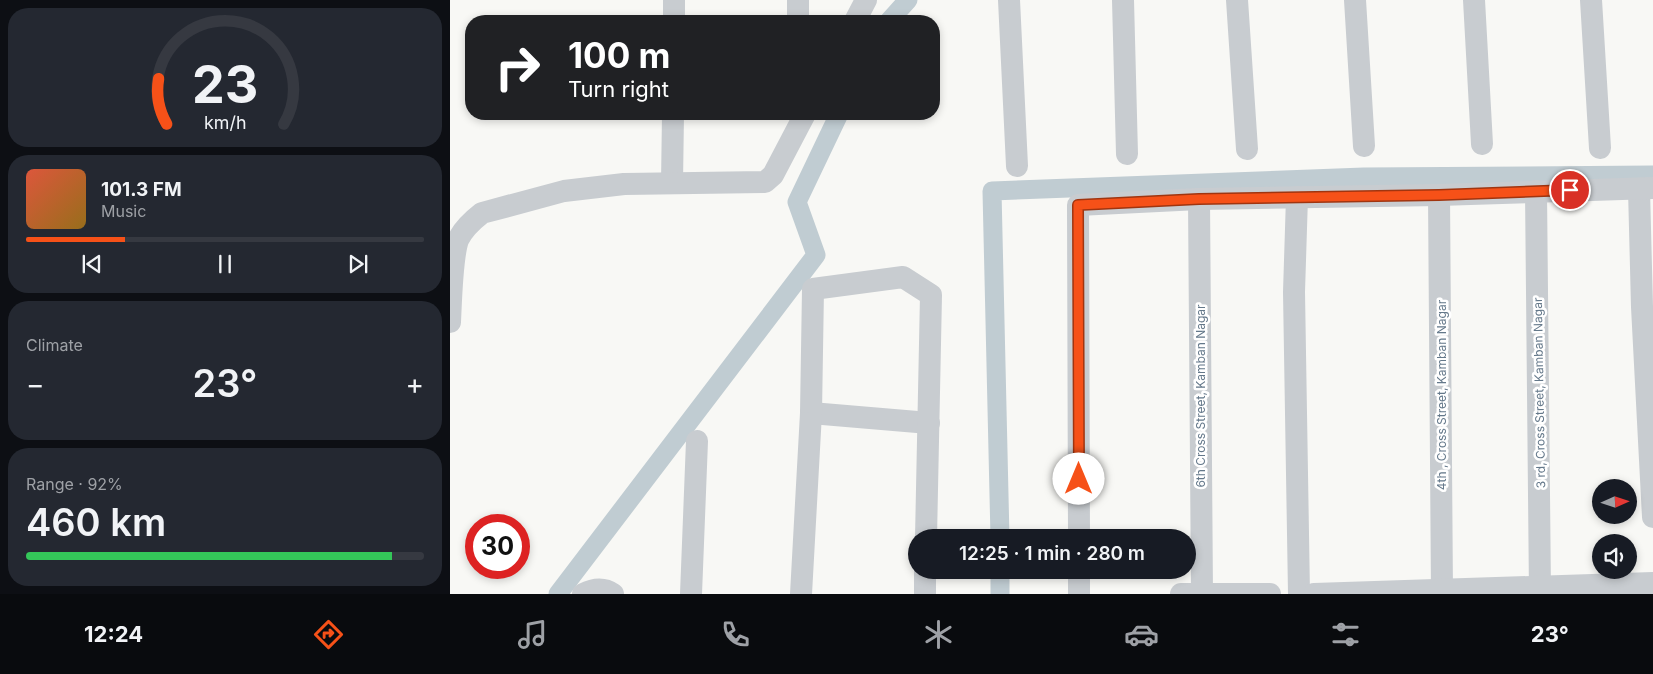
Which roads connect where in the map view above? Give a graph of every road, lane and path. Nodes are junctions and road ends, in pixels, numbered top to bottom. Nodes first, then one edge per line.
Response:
1 (674, 0) edge
2 (798, 0) edge
3 (866, 0) edge
4 (1009, 0) edge
5 (1124, 0) edge
6 (1237, 0) edge
7 (1355, 0) edge
8 (1474, 0) edge
9 (1591, 0) edge
10 (674, 15) edge
11 (798, 15) edge
12 (857, 15) edge
13 (673, 120) edge
14 (802, 120) edge
15 (1482, 144) dead end
16 (1364, 146) dead end
17 (1600, 148) dead end
18 (1247, 149) dead end
19 (1127, 154) dead end
20 (1017, 166) dead end
21 (672, 184) junction
22 (1646, 188) edge
23 (1536, 191) junction
24 (1439, 195) junction
25 (1297, 197) junction
26 (1199, 199) junction
27 (450, 322) edge
28 (810, 413) junction
29 (928, 423) junction
30 (697, 441) dead end
31 (1653, 517) edge
32 (926, 529) edge
33 (1079, 529) edge
34 (925, 579) edge
35 (1079, 579) edge
36 (1653, 583) edge
37 (1540, 591) edge
38 (1442, 592) edge
39 (583, 594) edge
40 (613, 594) edge
41 (691, 594) edge
42 (801, 594) edge
43 (925, 594) edge
44 (1079, 594) edge
45 (1195, 594) edge
46 (1270, 594) edge
47 (1299, 594) edge
48 (1314, 594) edge
49 (1326, 594) edge

1 - 10 street
2 - 11 street
3 - 12 street
4 - 20 street
5 - 19 street
6 - 18 street
7 - 16 street
8 - 15 street
9 - 17 street
13 - 21 street
14 - 21 street
21 - 27 street
22 - 23 street
22 - 31 street
23 - 24 street
23 - 37 street, 3 rd, Cross Street, Kamban Nagar
24 - 25 street
24 - 38 street, 4th , Cross Street, Kamban Nagar
25 - 26 street
25 - 47 street
26 - 33 street
26 - 45 street, 6th Cross Street, Kamban Nagar
28 - 29 street
28 - 29 street
28 - 42 street
29 - 32 street
30 - 41 street
34 - 43 street
35 - 44 street
36 - 37 street
37 - 38 street
38 - 49 street
39 - 40 street
45 - 46 street
48 - 49 street

